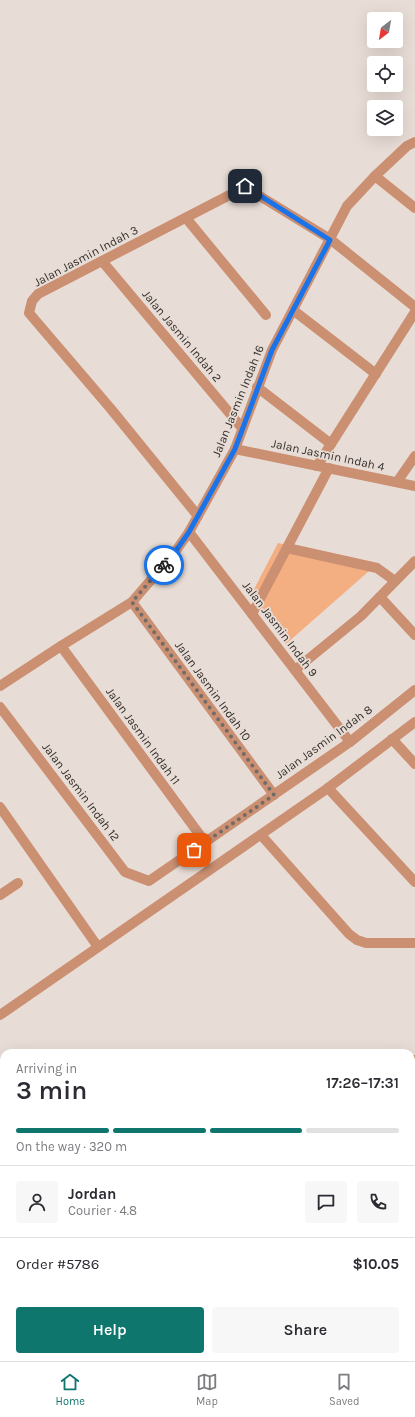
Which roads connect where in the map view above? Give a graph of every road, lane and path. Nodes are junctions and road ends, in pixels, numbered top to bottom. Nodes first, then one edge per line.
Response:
1 (415, 142) edge
2 (375, 176) junction
3 (415, 208) edge
4 (186, 218) junction
5 (330, 240) junction
6 (102, 261) junction
7 (415, 307) edge
8 (293, 310) junction
9 (415, 312) edge
10 (266, 315) dead end
11 (376, 374) junction
12 (257, 387) junction
13 (242, 428) junction
14 (331, 444) junction
15 (235, 449) junction
16 (415, 456) edge
17 (317, 466) junction
18 (329, 468) junction
19 (397, 482) junction
20 (415, 486) edge
21 (198, 516) junction
22 (189, 532) junction
23 (287, 548) junction
24 (415, 561) edge
25 (395, 581) junction
26 (380, 597) junction
27 (132, 602) junction
28 (252, 614) junction
29 (415, 635) edge
30 (60, 646) junction
31 (295, 670) junction
32 (0, 686) edge
33 (415, 690) edge
34 (0, 707) edge
35 (415, 722) edge
36 (392, 739) junction
37 (350, 742) junction
38 (415, 764) edge
39 (328, 788) junction
40 (274, 795) junction
41 (0, 807) edge
42 (261, 835) junction
43 (205, 842) junction
44 (149, 882) joint
45 (415, 882) edge
46 (18, 883) dead end
47 (0, 896) edge
48 (415, 943) edge
49 (98, 947) junction
50 (0, 1015) edge

1 - 2 street, Jalan Jasmin Indah 16
2 - 3 street
2 - 5 street, Jalan Jasmin Indah 16
4 - 5 street, Jalan Jasmin Indah 3
4 - 6 street, Jalan Jasmin Indah 3
4 - 10 street
5 - 7 street
5 - 8 street, Jalan Jasmin Indah 16
6 - 13 street, Jalan Jasmin Indah 2
6 - 21 street, Jalan Jasmin Indah 3
8 - 11 street
8 - 12 street, Jalan Jasmin Indah 16
9 - 11 street
11 - 14 street
12 - 13 street, Jalan Jasmin Indah 16
12 - 14 street
13 - 15 street, Jalan Jasmin Indah 16
14 - 17 street
15 - 17 street, Jalan Jasmin Indah 4
15 - 21 street, Jalan Jasmin Indah 16
16 - 19 street
17 - 18 street, Jalan Jasmin Indah 4
18 - 19 street, Jalan Jasmin Indah 4
18 - 23 street
19 - 20 street, Jalan Jasmin Indah 4
21 - 22 street, Jalan Jasmin Indah 16
22 - 27 street, Jalan Jasmin Indah 16
22 - 28 street, Jalan Jasmin Indah 9
23 - 25 street
23 - 28 street
24 - 25 street
25 - 26 street
26 - 29 street
26 - 31 street
27 - 30 street, Jalan Jasmin Indah 16
27 - 40 street, Jalan Jasmin Indah 10
28 - 31 street, Jalan Jasmin Indah 9
30 - 32 street, Jalan Jasmin Indah 16
30 - 43 street, Jalan Jasmin Indah 11
31 - 37 street, Jalan Jasmin Indah 9
33 - 37 street, Jalan Jasmin Indah 8
34 - 44 street, Jalan Jasmin Indah 12
35 - 36 street
36 - 38 street
36 - 39 street
37 - 40 street, Jalan Jasmin Indah 8
39 - 42 street
39 - 45 street
40 - 43 street, Jalan Jasmin Indah 8
41 - 49 street
42 - 48 street
42 - 49 street
43 - 44 street, Jalan Jasmin Indah 8
46 - 47 street
49 - 50 street

